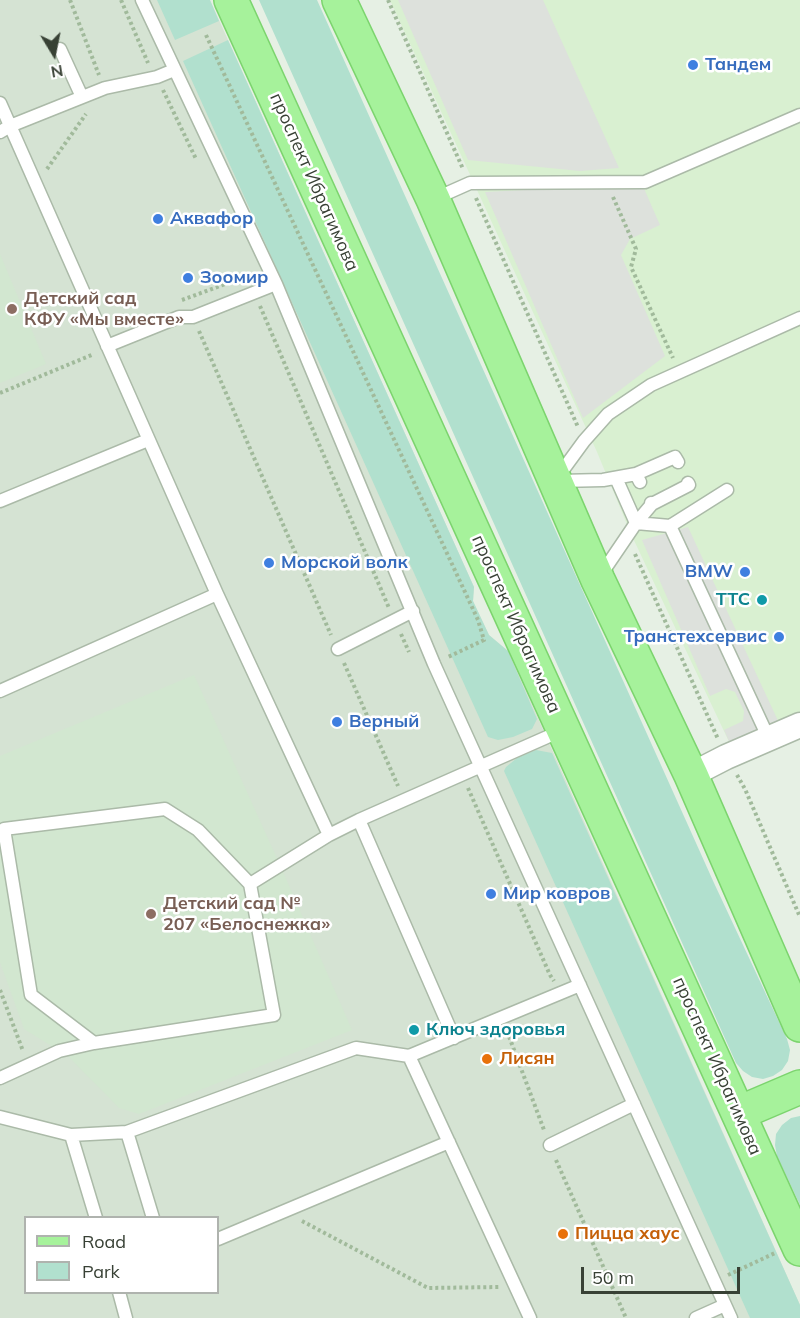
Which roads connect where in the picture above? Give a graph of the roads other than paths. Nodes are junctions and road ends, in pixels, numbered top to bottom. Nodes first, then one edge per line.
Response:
1 (142, 0) edge
2 (231, 0) edge
3 (339, 0) edge
4 (60, 49) dead end
5 (174, 70) junction
6 (82, 97) junction
7 (0, 103) edge
8 (800, 116) edge
9 (5, 129) edge
10 (433, 199) junction
11 (276, 284) junction
12 (800, 318) edge
13 (107, 346) junction
14 (148, 440) junction
15 (678, 462) dead end
16 (616, 478) junction
17 (555, 482) junction
18 (688, 483) dead end
19 (726, 490) dead end
20 (0, 501) edge
21 (636, 524) junction
22 (670, 526) junction
23 (598, 580) junction
24 (217, 594) junction
25 (412, 611) junction
26 (338, 649) road end
27 (0, 692) edge
28 (800, 725) edge
29 (564, 730) junction
30 (769, 739) junction
31 (480, 767) junction
32 (691, 775) junction
33 (358, 820) junction
34 (329, 835) junction
35 (250, 885) junction
36 (580, 985) junction
37 (800, 1025) edge
38 (454, 1038) junction
39 (94, 1043) junction
40 (409, 1056) junction
41 (0, 1078) edge
42 (800, 1087) edge
43 (634, 1104) junction
44 (739, 1113) junction
45 (0, 1117) edge
46 (127, 1132) junction
47 (71, 1136) junction
48 (449, 1142) junction
49 (550, 1145) road end
50 (95, 1216) edge
51 (152, 1216) edge
52 (219, 1239) edge
53 (798, 1245) edge
54 (119, 1294) edge
55 (725, 1305) junction
56 (126, 1318) edge
57 (530, 1318) edge
58 (696, 1318) edge
59 (731, 1318) edge

1 - 5 lane
2 - 29 main road, проспект Ибрагимова
3 - 10 main road
4 - 6 lane
5 - 6 lane
5 - 11 lane
6 - 9 lane
7 - 9 lane
8 - 10 lane
9 - 13 lane
10 - 17 main road
11 - 13 lane
11 - 25 lane
12 - 17 lane
13 - 14 lane
14 - 20 lane
14 - 24 lane
15 - 16 lane
16 - 17 lane
16 - 21 lane
17 - 23 main road
18 - 21 lane
19 - 22 lane
21 - 22 lane
21 - 23 lane
22 - 30 lane
23 - 32 main road
24 - 27 lane
24 - 34 lane
25 - 26 lane
25 - 31 lane
28 - 30 street
29 - 31 lane
29 - 44 main road, проспект Ибрагимова
30 - 32 street
31 - 33 lane
31 - 36 lane
32 - 37 main road
33 - 34 lane
33 - 38 lane
34 - 35 lane
35 - 39 lane
35 - 39 lane
36 - 38 lane
36 - 43 lane
38 - 40 lane
39 - 41 lane
40 - 46 lane
40 - 48 lane
42 - 44 main road
43 - 49 lane
43 - 55 lane
44 - 53 main road, проспект Ибрагимова
45 - 47 lane
46 - 47 lane
46 - 51 lane
47 - 50 lane
48 - 52 lane
48 - 57 lane
54 - 56 lane
55 - 58 lane
55 - 59 lane

